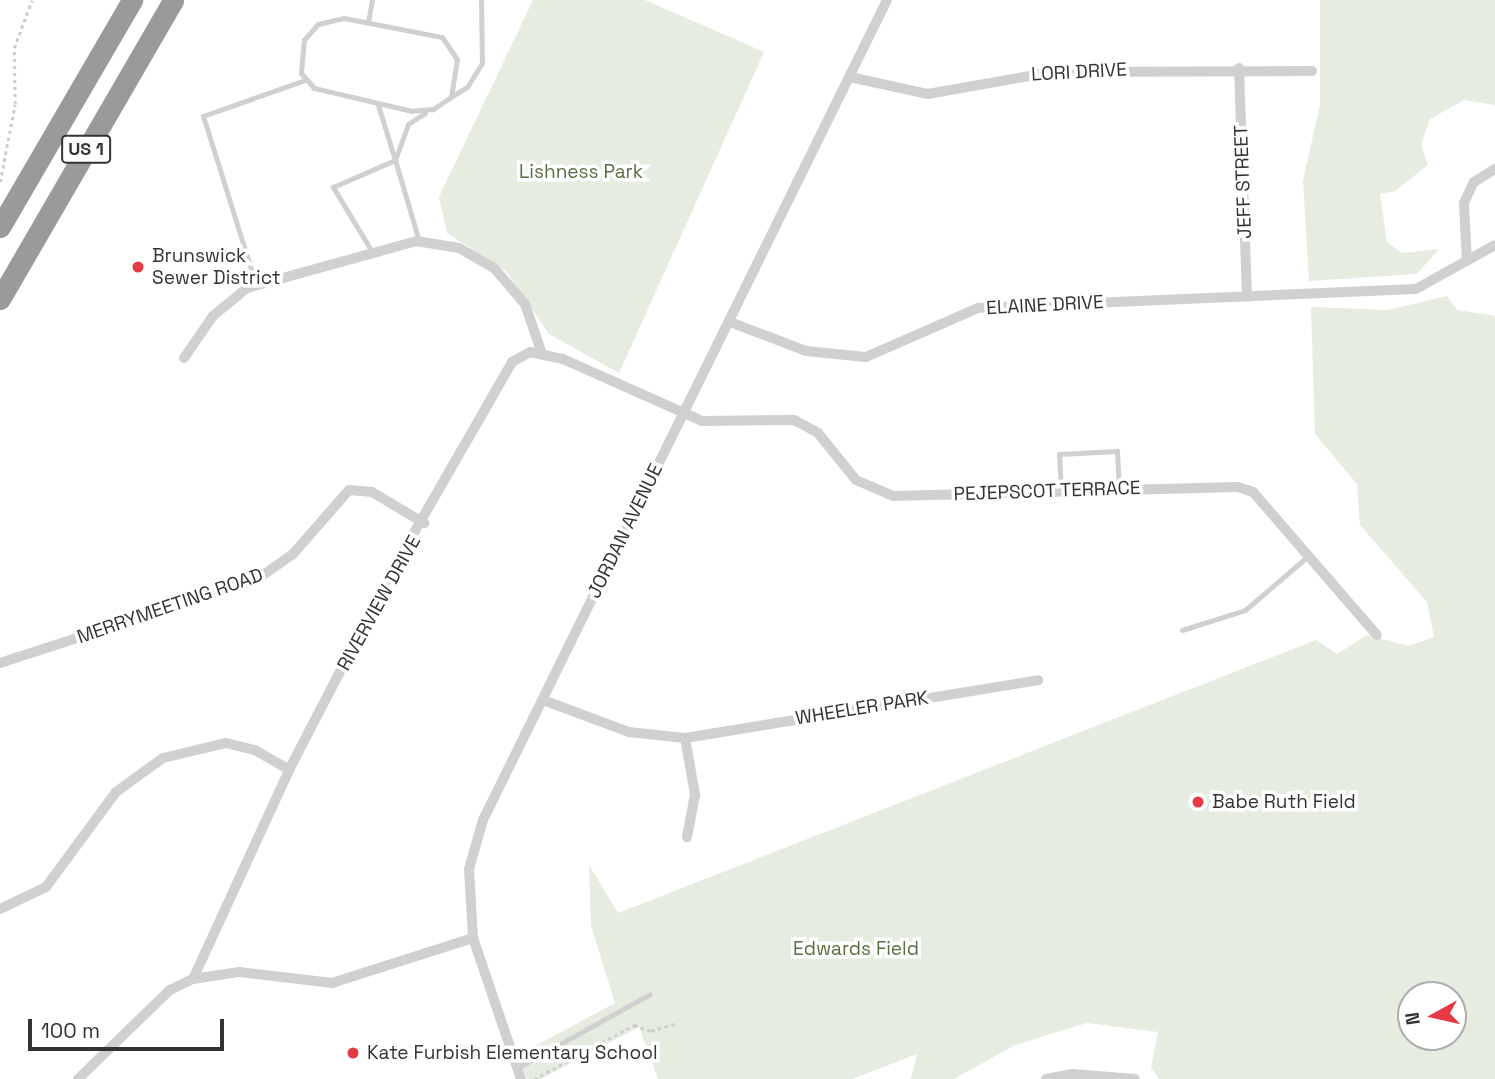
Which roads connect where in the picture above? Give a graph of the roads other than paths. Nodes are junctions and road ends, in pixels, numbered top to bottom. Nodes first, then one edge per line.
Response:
1 (132, 0) edge
2 (173, 0) edge
3 (372, 0) edge
4 (481, 0) edge
5 (887, 0) edge
6 (368, 22) junction
7 (1239, 68) junction
8 (1311, 71) dead end
9 (850, 77) junction
10 (305, 80) junction
11 (451, 97) junction
12 (378, 105) junction
13 (433, 109) junction
14 (395, 160) junction
15 (1495, 169) edge
16 (0, 227) edge
17 (419, 241) junction
18 (1495, 245) edge
19 (371, 250) junction
20 (1467, 261) junction
21 (256, 285) junction
22 (1247, 296) junction
23 (0, 299) edge
24 (730, 322) junction
25 (541, 351) junction
26 (184, 358) dead end
27 (682, 415) junction
28 (1119, 489) junction
29 (1061, 491) junction
30 (424, 523) junction
31 (1308, 556) junction
32 (1182, 630) dead end
33 (1377, 635) dead end
34 (0, 663) edge
35 (1038, 680) dead end
36 (543, 699) junction
37 (685, 738) junction
38 (289, 770) junction
39 (687, 837) dead end
40 (0, 909) edge
41 (472, 938) junction
42 (193, 979) junction
43 (650, 994) dead end
44 (519, 1074) edge
45 (78, 1079) edge
46 (1046, 1079) edge
47 (1135, 1079) edge

1 - 16 highway, US 1
2 - 23 highway, US 1
3 - 6 lane
4 - 11 lane
5 - 9 street, JORDAN AVENUE
6 - 10 lane
6 - 11 lane
7 - 8 street, LORI DRIVE
7 - 9 street, LORI DRIVE
7 - 22 street, JEFF STREET
9 - 24 street, JORDAN AVENUE
10 - 12 lane
10 - 21 lane
11 - 13 lane
12 - 13 lane
12 - 14 lane
13 - 14 lane
14 - 17 lane
14 - 19 lane
15 - 20 street
17 - 19 street
17 - 25 street
18 - 20 street, ELAINE DRIVE
19 - 21 street
20 - 22 street, ELAINE DRIVE
21 - 26 street
22 - 24 street, ELAINE DRIVE
24 - 27 street, JORDAN AVENUE
25 - 27 street
25 - 30 street, RIVERVIEW DRIVE
27 - 29 street, PEJEPSCOT TERRACE
27 - 36 street, JORDAN AVENUE
28 - 29 street, PEJEPSCOT TERRACE
28 - 29 lane
28 - 31 street, PEJEPSCOT TERRACE
30 - 34 street, MERRYMEETING ROAD
30 - 38 street, RIVERVIEW DRIVE
31 - 32 lane
31 - 33 street, PEJEPSCOT TERRACE
35 - 37 street, WHEELER PARK
36 - 37 street, WHEELER PARK
36 - 41 street, JORDAN AVENUE
37 - 39 street
38 - 40 street
38 - 42 street, RIVERVIEW DRIVE
41 - 42 street
41 - 44 street, JORDAN AVENUE
42 - 45 street
43 - 44 lane
46 - 47 street

